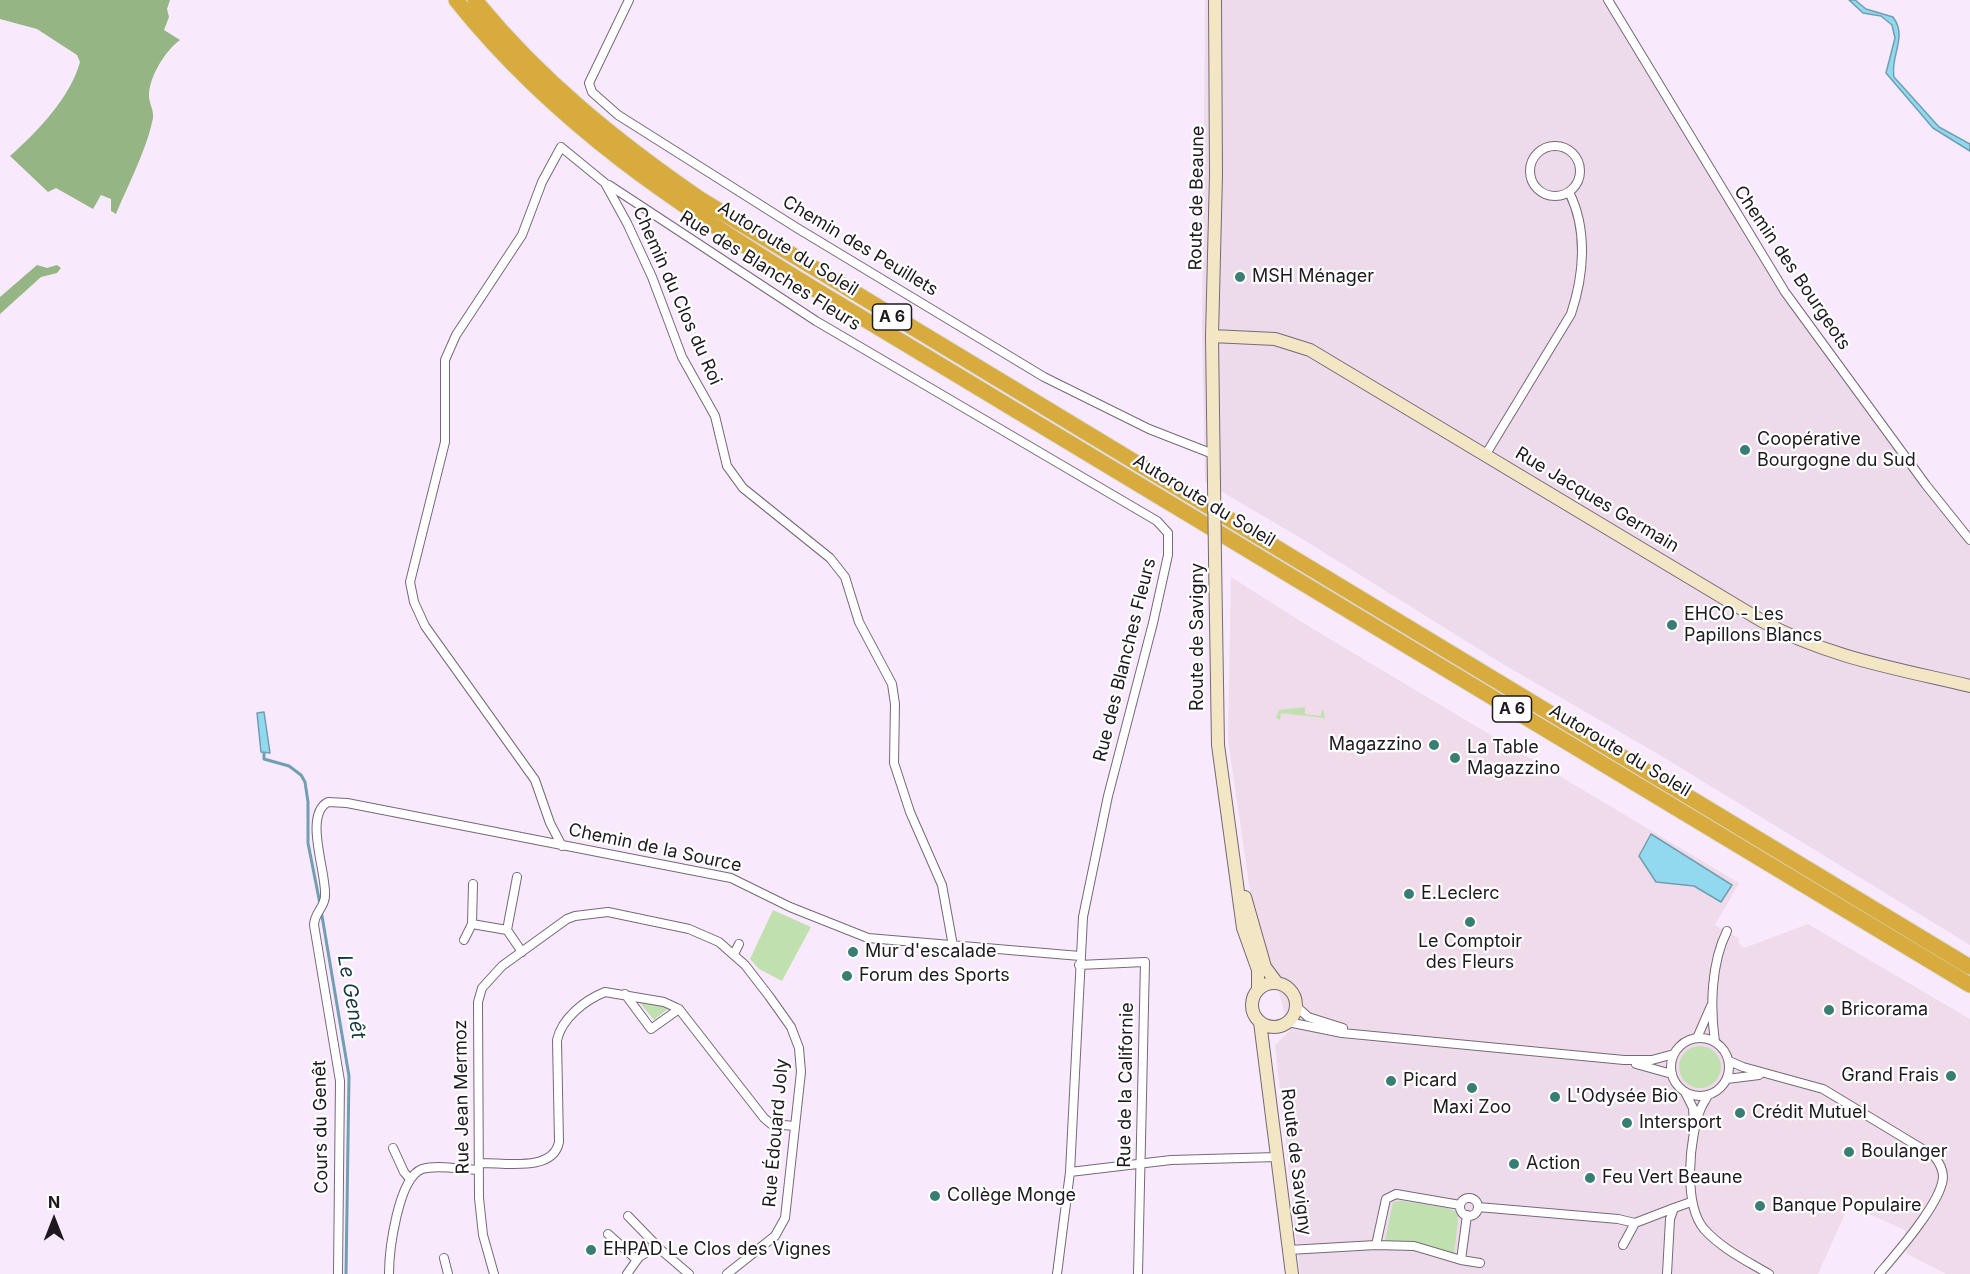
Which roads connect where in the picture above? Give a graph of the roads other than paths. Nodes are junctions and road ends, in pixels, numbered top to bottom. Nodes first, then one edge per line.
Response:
1 (456, 0) edge
2 (475, 0) edge
3 (629, 0) edge
4 (1215, 0) edge
5 (1608, 0) edge
6 (605, 183) junction
7 (1569, 192) junction
8 (1212, 336) junction
9 (1213, 397) joint
10 (1213, 454) junction
11 (1486, 454) junction
12 (1970, 540) edge
13 (1970, 687) edge
14 (323, 805) joint
15 (1720, 816) junction
16 (562, 846) junction
17 (517, 877) dead end
18 (473, 884) dead end
19 (472, 924) junction
20 (507, 930) junction
21 (1726, 932) dead end
22 (464, 940) dead end
23 (1249, 942) junction
24 (739, 944) dead end
25 (952, 946) junction
26 (522, 952) junction
27 (734, 954) junction
28 (1970, 955) edge
29 (1080, 960) junction
30 (1970, 967) edge
31 (1277, 983) junction
32 (1970, 985) edge
33 (1258, 989) junction
34 (625, 994) junction
35 (1712, 1002) junction
36 (1296, 1006) junction
37 (679, 1009) junction
38 (1260, 1022) junction
39 (1283, 1024) junction
40 (1352, 1032) junction
41 (1697, 1038) junction
42 (1715, 1041) junction
43 (1674, 1054) junction
44 (1265, 1055) junction
45 (1624, 1060) junction
46 (1729, 1061) junction
47 (1672, 1074) junction
48 (1775, 1075) junction
49 (1727, 1079) junction
50 (1684, 1092) junction
51 (1708, 1095) junction
52 (795, 1126) junction
53 (1695, 1132) junction
54 (393, 1148) dead end
55 (1277, 1157) junction
56 (1141, 1163) junction
57 (479, 1166) junction
58 (1070, 1172) junction
59 (411, 1179) junction
60 (1691, 1202) junction
61 (1460, 1205) junction
62 (1478, 1207) junction
63 (1674, 1208) junction
64 (1467, 1215) junction
65 (628, 1216) dead end
66 (1635, 1223) junction
67 (608, 1234) dead end
68 (1376, 1245) junction
69 (1623, 1245) dead end
70 (661, 1250) junction
71 (1289, 1250) junction
72 (444, 1258) dead end
73 (637, 1260) junction
74 (1461, 1260) junction
75 (1480, 1263) dead end
76 (338, 1274) edge
77 (389, 1274) edge
78 (448, 1274) edge
79 (494, 1274) edge
80 (627, 1274) edge
81 (689, 1274) edge
82 (727, 1274) edge
83 (1057, 1274) edge
84 (1138, 1274) edge
85 (1292, 1274) edge
86 (1667, 1274) edge
87 (1769, 1274) edge
88 (1879, 1274) edge

1 - 32 highway, Autoroute du Soleil / A 6
2 - 15 highway, Autoroute du Soleil / A 6
3 - 10 street, Chemin des Peuillets
4 - 8 main road, Route de Beaune
5 - 12 street, Chemin des Bourgeots
6 - 16 street, Chemin du Clos du Roi
6 - 25 street, Chemin du Clos du Roi
6 - 29 street, Rue des Blanches Fleurs
7 - 7 street
7 - 11 street
8 - 9 main road, Route de Beaune
8 - 11 main road, Rue Jacques Germain
9 - 10 main road, Route de Savigny
10 - 23 main road, Route de Savigny, bridge
11 - 13 main road, Rue Jacques Germain
14 - 16 street, Chemin de la Source
14 - 76 street, Cours du Genêt
15 - 28 highway
15 - 30 highway, Autoroute du Soleil / A 6
16 - 25 street, Chemin de la Source
17 - 20 street
18 - 19 street
19 - 20 street
19 - 22 street
20 - 26 street
21 - 35 street
23 - 31 main road, Route de Savigny
23 - 33 main road, Route de Savigny
24 - 27 street
25 - 29 street, Chemin de la Source
26 - 27 street, Rue Jean Mermoz
26 - 57 street, Rue Jean Mermoz
27 - 52 street, Rue Édouard Joly
29 - 56 street, Rue de la Californie
29 - 58 street, Rue des Blanches Fleurs
31 - 33 main road
31 - 36 main road
33 - 38 main road
34 - 37 street
34 - 37 street
34 - 57 street
35 - 41 street
35 - 42 street
36 - 39 main road
36 - 40 street
37 - 52 street
38 - 39 main road
38 - 44 main road, Route de Savigny
39 - 40 street
39 - 44 main road
40 - 45 street
41 - 42 street
41 - 43 street
42 - 46 street
43 - 45 street
43 - 47 street
44 - 55 main road, Route de Savigny
45 - 47 street
46 - 48 street
46 - 49 street
47 - 50 street
48 - 49 street
48 - 88 street
49 - 51 street
50 - 51 street
50 - 53 street
51 - 53 street
52 - 82 street, Rue Édouard Joly
53 - 60 street
54 - 59 street
55 - 56 street
55 - 71 main road, Route de Savigny
56 - 58 street
56 - 84 street, Rue de la Californie
57 - 59 street
57 - 79 street, Rue Jean Mermoz
58 - 83 street, Rue des Blanches Fleurs
59 - 77 street
60 - 63 street
60 - 87 street
61 - 62 street
61 - 64 street
61 - 68 street
62 - 64 street
62 - 66 street
63 - 66 street
63 - 86 street
64 - 74 street
65 - 70 street
66 - 69 street
67 - 73 street
68 - 71 street
68 - 74 street
70 - 73 street
70 - 81 street
71 - 85 main road, Route de Savigny
72 - 78 street
73 - 80 street
74 - 75 street

